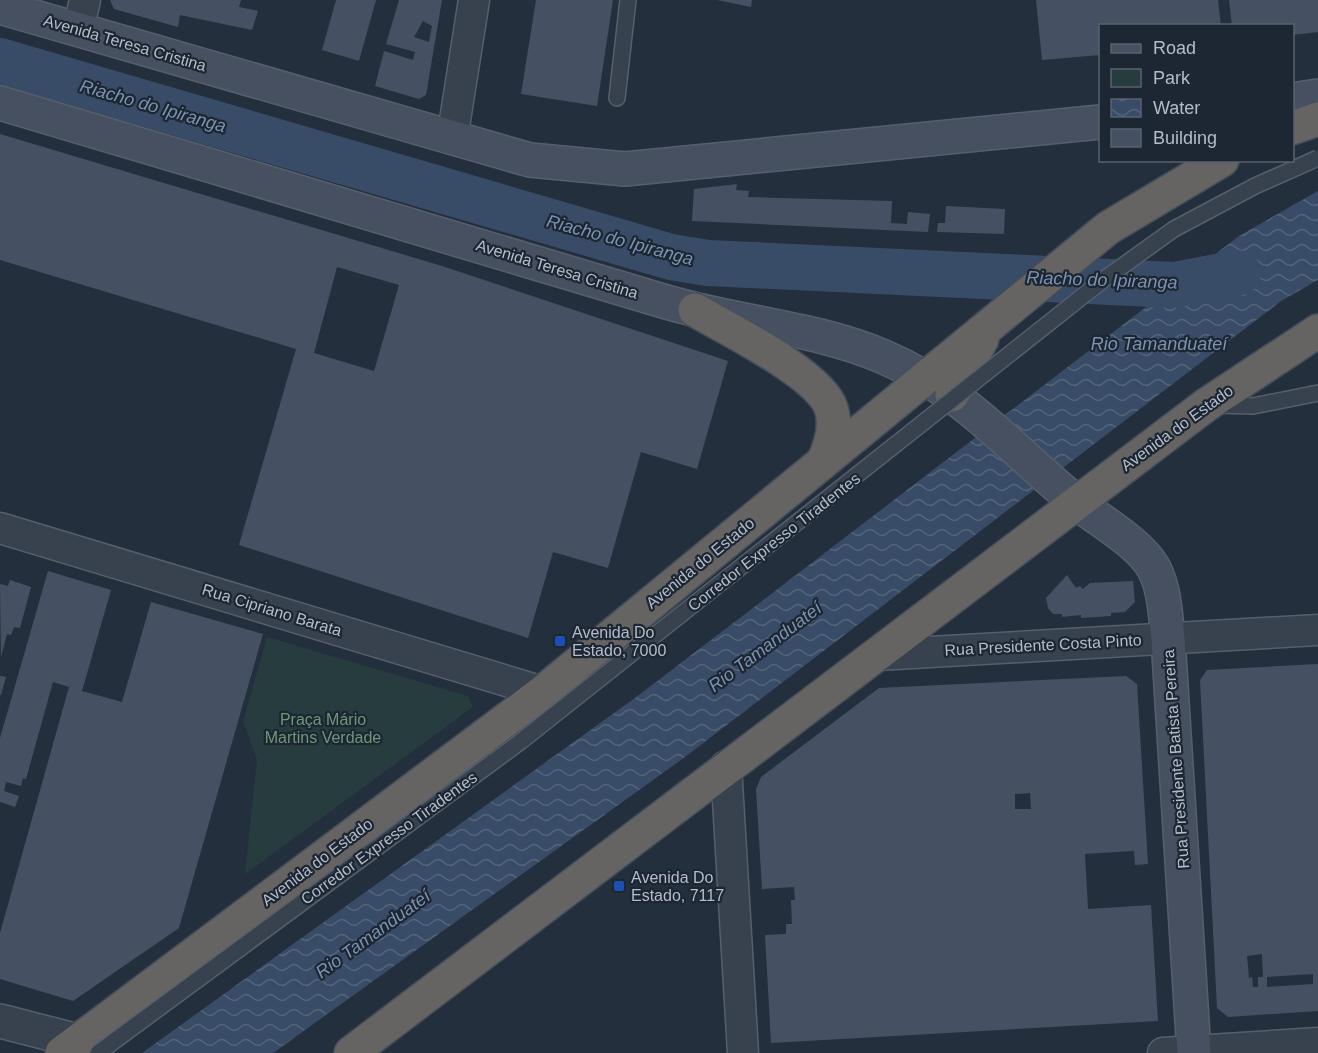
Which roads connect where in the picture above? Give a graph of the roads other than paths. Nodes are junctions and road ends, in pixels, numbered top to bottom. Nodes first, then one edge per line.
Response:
1 (474, 0) edge
2 (628, 0) edge
3 (0, 7) edge
4 (82, 15) edge
5 (1318, 96) edge
6 (617, 98) dead end
7 (1294, 100) edge
8 (0, 103) edge
9 (1318, 119) edge
10 (1099, 122) edge
11 (1294, 128) edge
12 (452, 139) junction
13 (1318, 158) edge
14 (1219, 162) edge
15 (694, 310) junction
16 (990, 325) junction
17 (1318, 331) edge
18 (926, 377) junction
19 (1318, 393) edge
20 (963, 403) junction
21 (1206, 405) junction
22 (823, 462) junction
23 (1070, 497) junction
24 (0, 528) edge
25 (1318, 630) edge
26 (1168, 639) junction
27 (877, 655) junction
28 (543, 692) junction
29 (726, 766) junction
30 (0, 1021) edge
31 (1318, 1043) edge
32 (79, 1049) edge
33 (1183, 1052) edge
34 (351, 1053) edge
35 (742, 1053) edge

1 - 12 street
2 - 6 lane
3 - 4 main road, Avenida Teresa Cristina
4 - 12 main road, Avenida Teresa Cristina
5 - 7 main road
8 - 15 main road, Avenida Teresa Cristina
9 - 11 highway
10 - 12 main road, Avenida Teresa Cristina
13 - 32 lane, Corredor Expresso Tiradentes, bridge
14 - 16 highway, Avenida do Estado
15 - 18 main road, Avenida Teresa Cristina
15 - 22 highway
16 - 18 highway, Avenida do Estado
16 - 20 highway
17 - 21 highway, Avenida do Estado
18 - 20 main road, Avenida Teresa Cristina
18 - 22 highway, Avenida do Estado
19 - 21 lane
20 - 23 main road, Avenida Teresa Cristina
21 - 23 highway, Avenida do Estado
22 - 28 highway, Avenida do Estado
23 - 26 main road, Rua Presidente Batista Pereira
23 - 27 highway, Avenida do Estado
24 - 28 street, Rua Cipriano Barata
25 - 26 street, Rua Presidente Costa Pinto
26 - 27 street, Rua Presidente Costa Pinto
26 - 33 main road, Rua Presidente Batista Pereira
27 - 29 highway, Avenida do Estado
28 - 32 highway, Avenida do Estado
29 - 34 highway, Avenida do Estado
29 - 35 street
30 - 32 street
31 - 33 street

